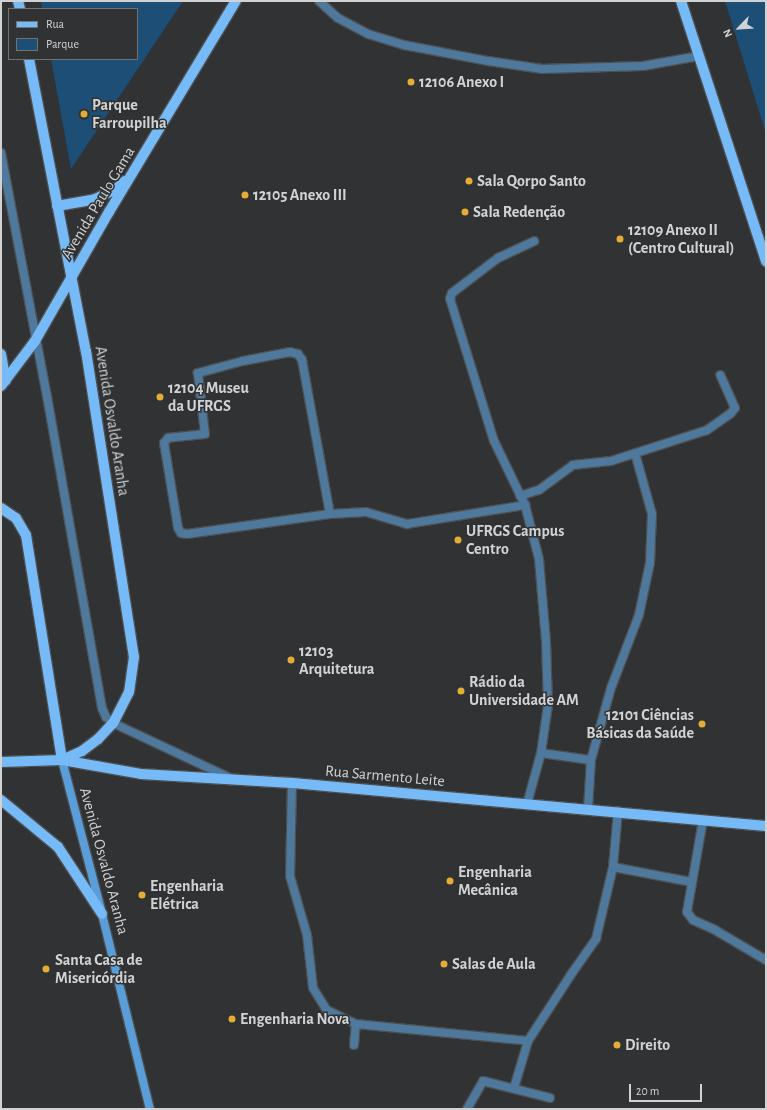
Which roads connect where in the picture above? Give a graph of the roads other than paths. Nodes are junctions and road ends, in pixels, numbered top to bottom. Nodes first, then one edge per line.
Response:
1 (236, 1) edge
2 (319, 1) edge
3 (681, 1) edge
4 (699, 56) junction
5 (29, 60) edge
6 (1, 152) edge
7 (130, 177) junction
8 (58, 206) junction
9 (534, 240) dead end
10 (766, 261) edge
11 (72, 277) junction
12 (35, 341) junction
13 (1, 354) edge
14 (720, 375) dead end
15 (3, 384) edge
16 (635, 453) junction
17 (520, 496) junction
18 (525, 505) junction
19 (1, 508) edge
20 (330, 514) junction
21 (113, 723) junction
22 (541, 753) junction
23 (62, 760) junction
24 (591, 760) junction
25 (1, 762) edge
26 (230, 779) junction
27 (292, 783) junction
28 (1, 800) edge
29 (527, 804) junction
30 (588, 809) junction
31 (618, 811) junction
32 (703, 820) junction
33 (766, 826) edge
34 (613, 867) junction
35 (692, 882) junction
36 (102, 914) junction
37 (766, 960) edge
38 (356, 1024) junction
39 (528, 1041) junction
40 (354, 1045) dead end
41 (514, 1088) junction
42 (550, 1098) dead end
43 (150, 1109) edge
44 (467, 1109) edge

1 - 7 main road, Avenida Paulo Gama
2 - 4 lane
3 - 4 main road
4 - 10 main road
5 - 8 main road, Avenida Osvaldo Aranha
6 - 12 lane
7 - 8 main road
7 - 11 main road, Avenida Paulo Gama
8 - 11 main road, Avenida Osvaldo Aranha
9 - 17 lane
11 - 12 main road, Avenida Paulo Gama
11 - 21 main road, Avenida Osvaldo Aranha
12 - 15 main road, Avenida Paulo Gama
12 - 21 lane
13 - 15 main road
14 - 16 lane
16 - 17 lane
16 - 24 lane
17 - 18 lane
18 - 20 lane
18 - 22 lane
19 - 23 main road, Avenida Osvaldo Aranha
20 - 20 lane
21 - 23 main road, Avenida Osvaldo Aranha
21 - 26 lane
22 - 24 lane
22 - 29 lane
23 - 25 main road, Rua Sarmento Leite
23 - 26 main road, Rua Sarmento Leite
23 - 36 street, Avenida Osvaldo Aranha
24 - 30 lane
26 - 27 main road, Rua Sarmento Leite
27 - 29 main road, Rua Sarmento Leite
27 - 38 lane
28 - 36 main road
29 - 30 main road, Rua Sarmento Leite
30 - 31 main road, Rua Sarmento Leite
31 - 32 main road, Rua Sarmento Leite
31 - 34 lane
32 - 33 main road, Rua Sarmento Leite
32 - 35 lane
34 - 35 lane
34 - 39 lane
35 - 37 lane
36 - 43 street, Avenida Osvaldo Aranha
38 - 39 lane
38 - 40 lane
39 - 41 lane
41 - 42 lane
41 - 44 lane

